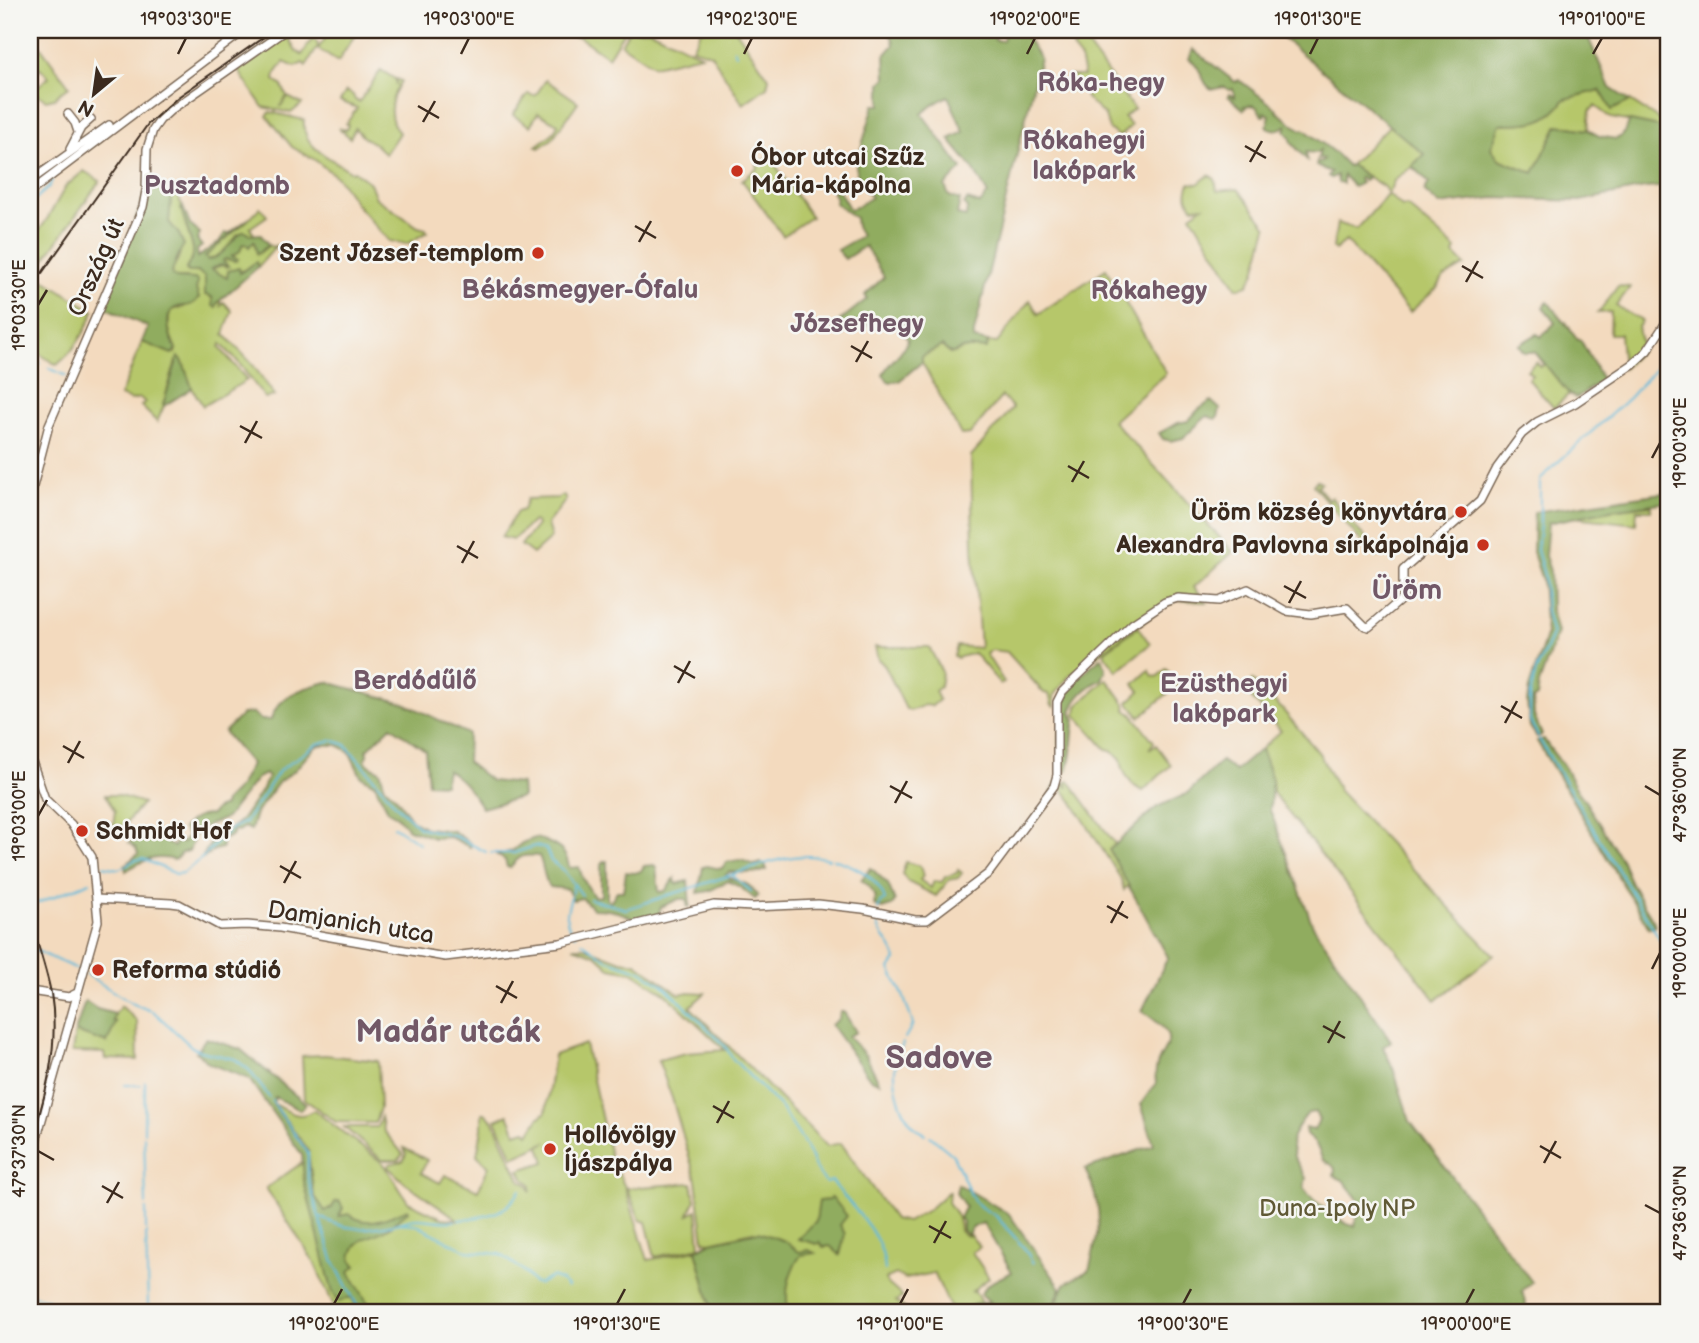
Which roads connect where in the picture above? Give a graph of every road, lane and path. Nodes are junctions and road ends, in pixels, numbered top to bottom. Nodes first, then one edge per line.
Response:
1 (238, 30) edge
2 (245, 30) edge
3 (286, 30) edge
4 (68, 114) dead end
5 (92, 119) dead end
6 (78, 133) junction
7 (68, 153) junction
8 (61, 167) junction
9 (30, 181) edge
10 (30, 191) edge
11 (1669, 318) edge
12 (30, 498) edge
13 (30, 756) edge
14 (96, 896) junction
15 (30, 991) edge
16 (73, 999) junction
17 (30, 1162) edge

1 - 7 main road
2 - 8 main road
3 - 12 main road, Ország út
4 - 6 main road
5 - 6 main road
6 - 7 main road
7 - 8 main road
7 - 9 main road
8 - 10 main road
11 - 14 main road, Damjanich utca
13 - 14 main road
14 - 16 main road
15 - 16 main road
16 - 17 main road

